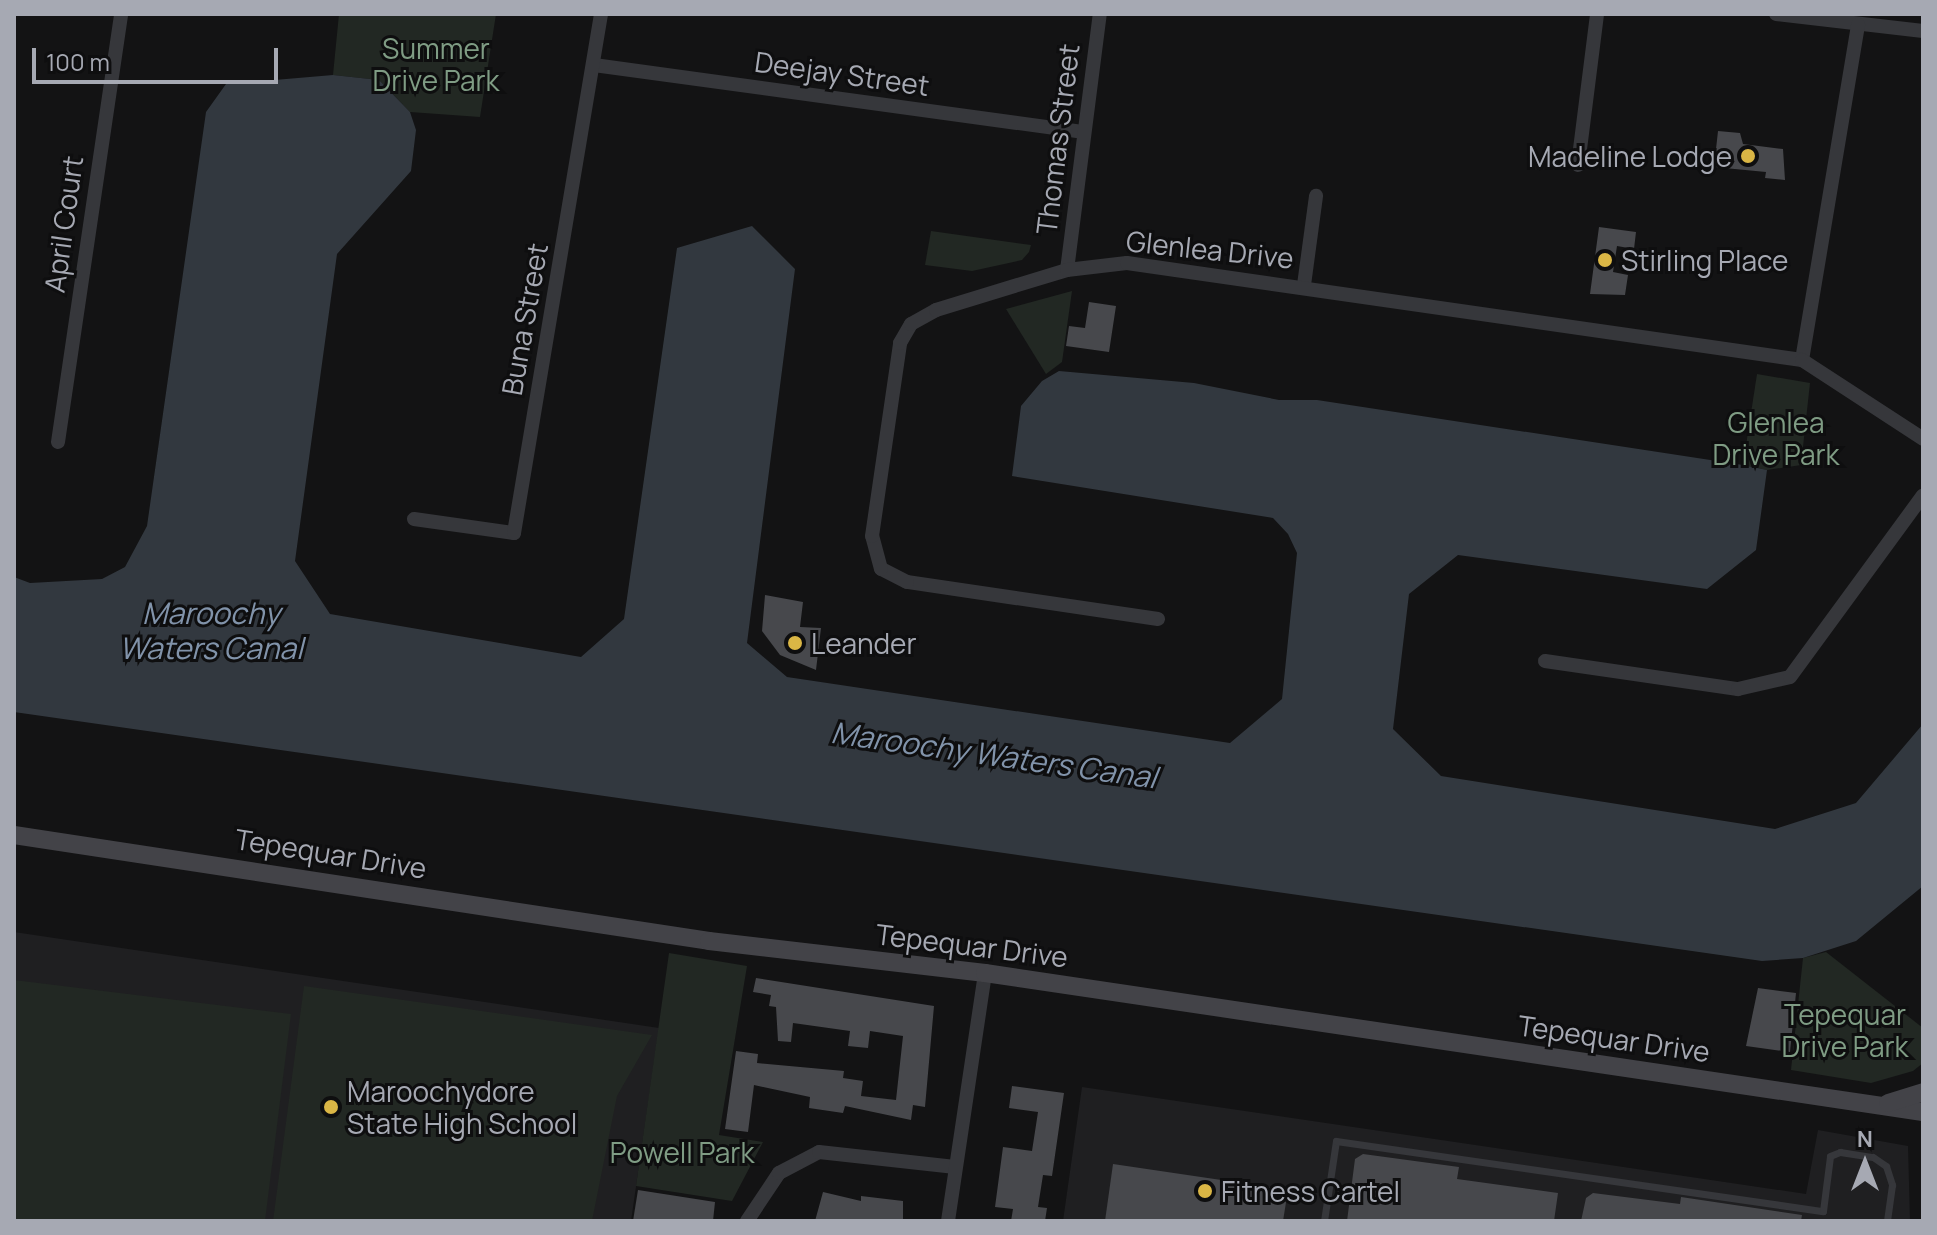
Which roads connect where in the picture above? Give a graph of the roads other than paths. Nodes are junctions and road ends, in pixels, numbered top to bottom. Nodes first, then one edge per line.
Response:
1 (121, 14) edge
2 (601, 14) edge
3 (1100, 14) edge
4 (1597, 14) edge
5 (1776, 14) edge
6 (1858, 25) junction
7 (1923, 31) edge
8 (594, 65) junction
9 (1082, 132) junction
10 (1578, 165) dead end
11 (1316, 196) dead end
12 (1067, 270) junction
13 (1304, 285) junction
14 (1802, 360) junction
15 (1923, 439) edge
16 (58, 442) dead end
17 (1923, 495) edge
18 (414, 519) dead end
19 (1158, 619) dead end
20 (1545, 661) dead end
21 (14, 835) edge
22 (985, 973) junction
23 (1923, 1092) edge
24 (1874, 1103) junction
25 (1923, 1112) edge
26 (955, 1167) junction
27 (747, 1221) edge
28 (948, 1221) edge
29 (1324, 1221) edge
30 (1887, 1221) edge

1 - 16 street, April Court
2 - 8 street, Buna Street
3 - 9 street, Thomas Street
4 - 10 street
5 - 6 street
6 - 7 street
6 - 14 street
8 - 9 street, Deejay Street
8 - 18 street, Buna Street
9 - 12 street, Thomas Street
11 - 13 street
12 - 13 street, Glenlea Drive
12 - 19 street, Glenlea Drive
13 - 14 street, Glenlea Drive
14 - 15 street, Glenlea Drive
17 - 20 street
21 - 22 street, Tepequar Drive
22 - 24 street, Tepequar Drive
22 - 26 street
23 - 24 street
24 - 25 street, Tepequar Drive
26 - 27 street
26 - 28 street
29 - 30 lane

